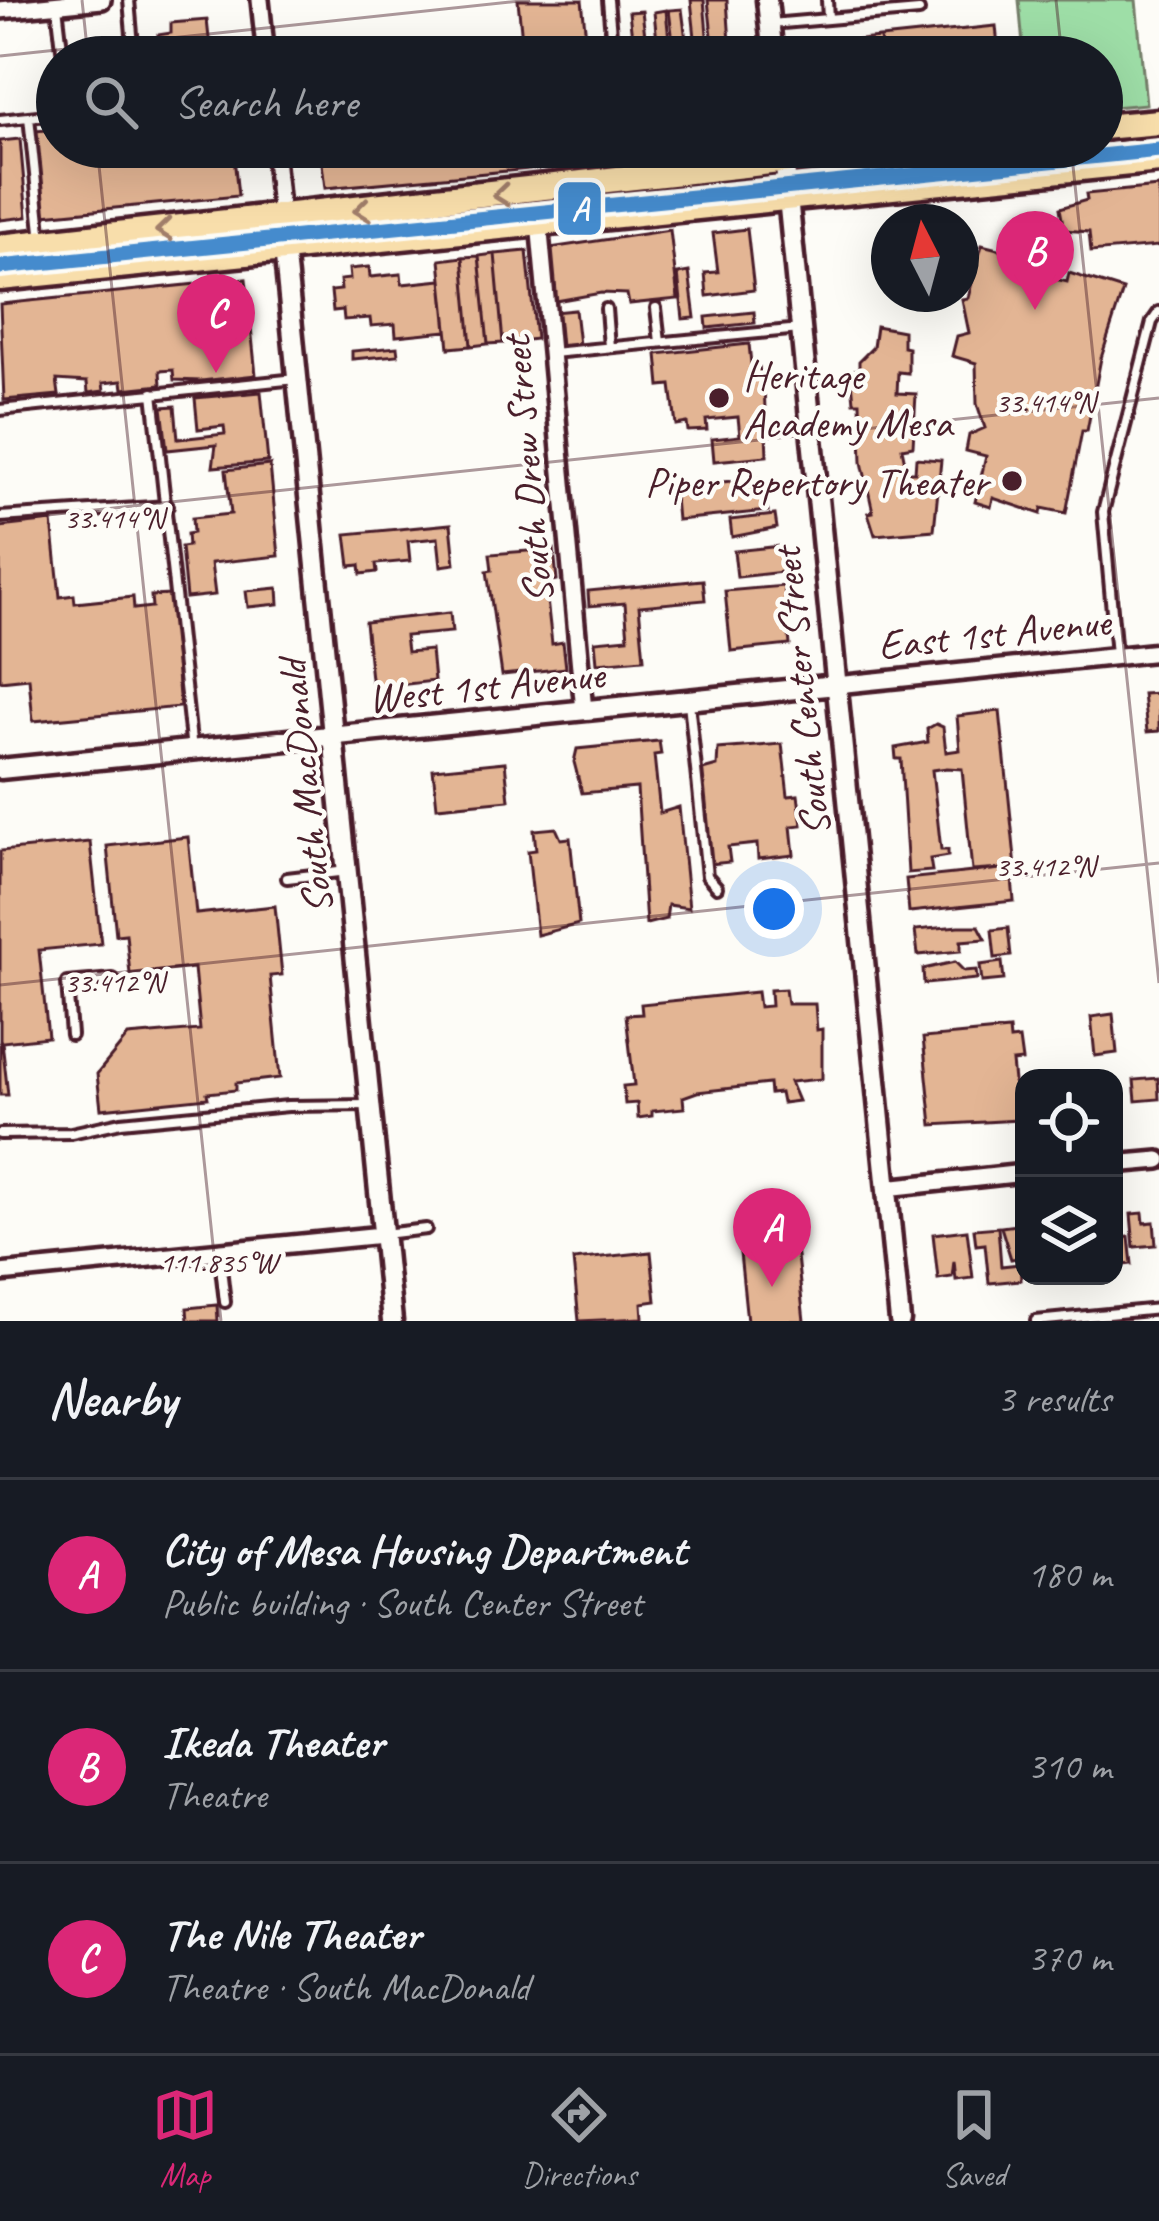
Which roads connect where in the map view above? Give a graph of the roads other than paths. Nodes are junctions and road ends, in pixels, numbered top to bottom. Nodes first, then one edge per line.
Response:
1 (97, 0) edge
2 (129, 0) edge
3 (260, 0) edge
4 (608, 0) edge
5 (767, 0) edge
6 (827, 0) edge
7 (870, 0) edge
8 (45, 3) edge
9 (0, 10) edge
10 (919, 11) dead end
11 (871, 15) junction
12 (828, 19) junction
13 (56, 36) edge
14 (132, 36) edge
15 (264, 36) edge
16 (611, 36) edge
17 (770, 36) edge
18 (786, 36) edge
19 (36, 116) edge
20 (29, 117) junction
21 (0, 120) edge
22 (1159, 122) edge
23 (1123, 125) edge
24 (1159, 160) edge
25 (1123, 164) edge
26 (276, 168) edge
27 (668, 168) edge
28 (785, 168) edge
29 (1083, 168) edge
30 (788, 199) junction
31 (281, 218) junction
32 (539, 222) junction
33 (42, 242) junction
34 (0, 247) edge
35 (284, 247) junction
36 (0, 278) edge
37 (606, 308) dead end
38 (656, 308) dead end
39 (1159, 312) edge
40 (801, 328) junction
41 (660, 342) junction
42 (609, 347) junction
43 (551, 352) junction
44 (298, 379) junction
45 (153, 393) junction
46 (0, 410) edge
47 (168, 506) junction
48 (0, 517) edge
49 (1159, 652) edge
50 (1116, 656) junction
51 (836, 685) junction
52 (689, 700) junction
53 (584, 711) junction
54 (336, 736) junction
55 (192, 750) junction
56 (0, 769) edge
57 (349, 871) junction
58 (287, 878) dead end
59 (717, 887) dead end
60 (113, 979) dead end
61 (71, 1035) dead end
62 (370, 1105) junction
63 (0, 1134) edge
64 (1159, 1160) edge
65 (1123, 1163) edge
66 (1015, 1174) edge
67 (886, 1188) junction
68 (426, 1229) dead end
69 (382, 1234) junction
70 (219, 1251) junction
71 (0, 1273) edge
72 (225, 1302) dead end
73 (1159, 1309) edge
74 (392, 1321) edge
75 (900, 1321) edge
76 (1036, 1321) edge

1 - 8 street
2 - 14 lane
3 - 15 street
4 - 16 lane
5 - 17 street
6 - 12 lane
7 - 11 lane
8 - 9 street
8 - 13 lane
10 - 11 lane
11 - 12 lane
12 - 18 lane
19 - 20 lane
20 - 21 lane
20 - 33 lane
22 - 23 main road
24 - 25 main road
26 - 31 street
27 -> 31 main road
28 - 30 street, South Center Street
29 - 30 main road
30 - 32 main road
30 - 40 street, South Center Street
31 -> 33 main road
31 - 35 street, South MacDonald
32 - 35 main road
32 - 43 street, South Drew Street
33 - 34 main road
35 - 36 main road
35 - 44 street, South MacDonald
37 - 42 lane
38 - 41 lane
39 - 50 lane
40 - 41 lane
40 - 51 street, South Center Street
41 - 42 lane
42 - 43 lane
43 - 53 street, South Drew Street
44 - 45 lane
44 - 54 street, South MacDonald
45 - 46 lane
45 - 47 lane
47 - 48 lane
47 - 55 lane
49 - 50 street, East 1st Avenue
50 - 51 street, East 1st Avenue
51 - 52 street, West 1st Avenue
51 - 67 street, South Center Street
52 - 53 street, West 1st Avenue
52 - 59 lane
53 - 54 street, West 1st Avenue
54 - 55 street, West 1st Avenue
54 - 57 street, South MacDonald
55 - 56 street, West 1st Avenue
57 - 58 lane
57 - 62 street, South MacDonald
60 - 61 lane
62 - 63 lane
62 - 69 street, South MacDonald
64 - 65 street
66 - 67 street
67 - 75 street, South Center Street
68 - 69 lane
69 - 70 street
69 - 74 street, South MacDonald
70 - 71 street
70 - 72 lane
73 - 76 lane

